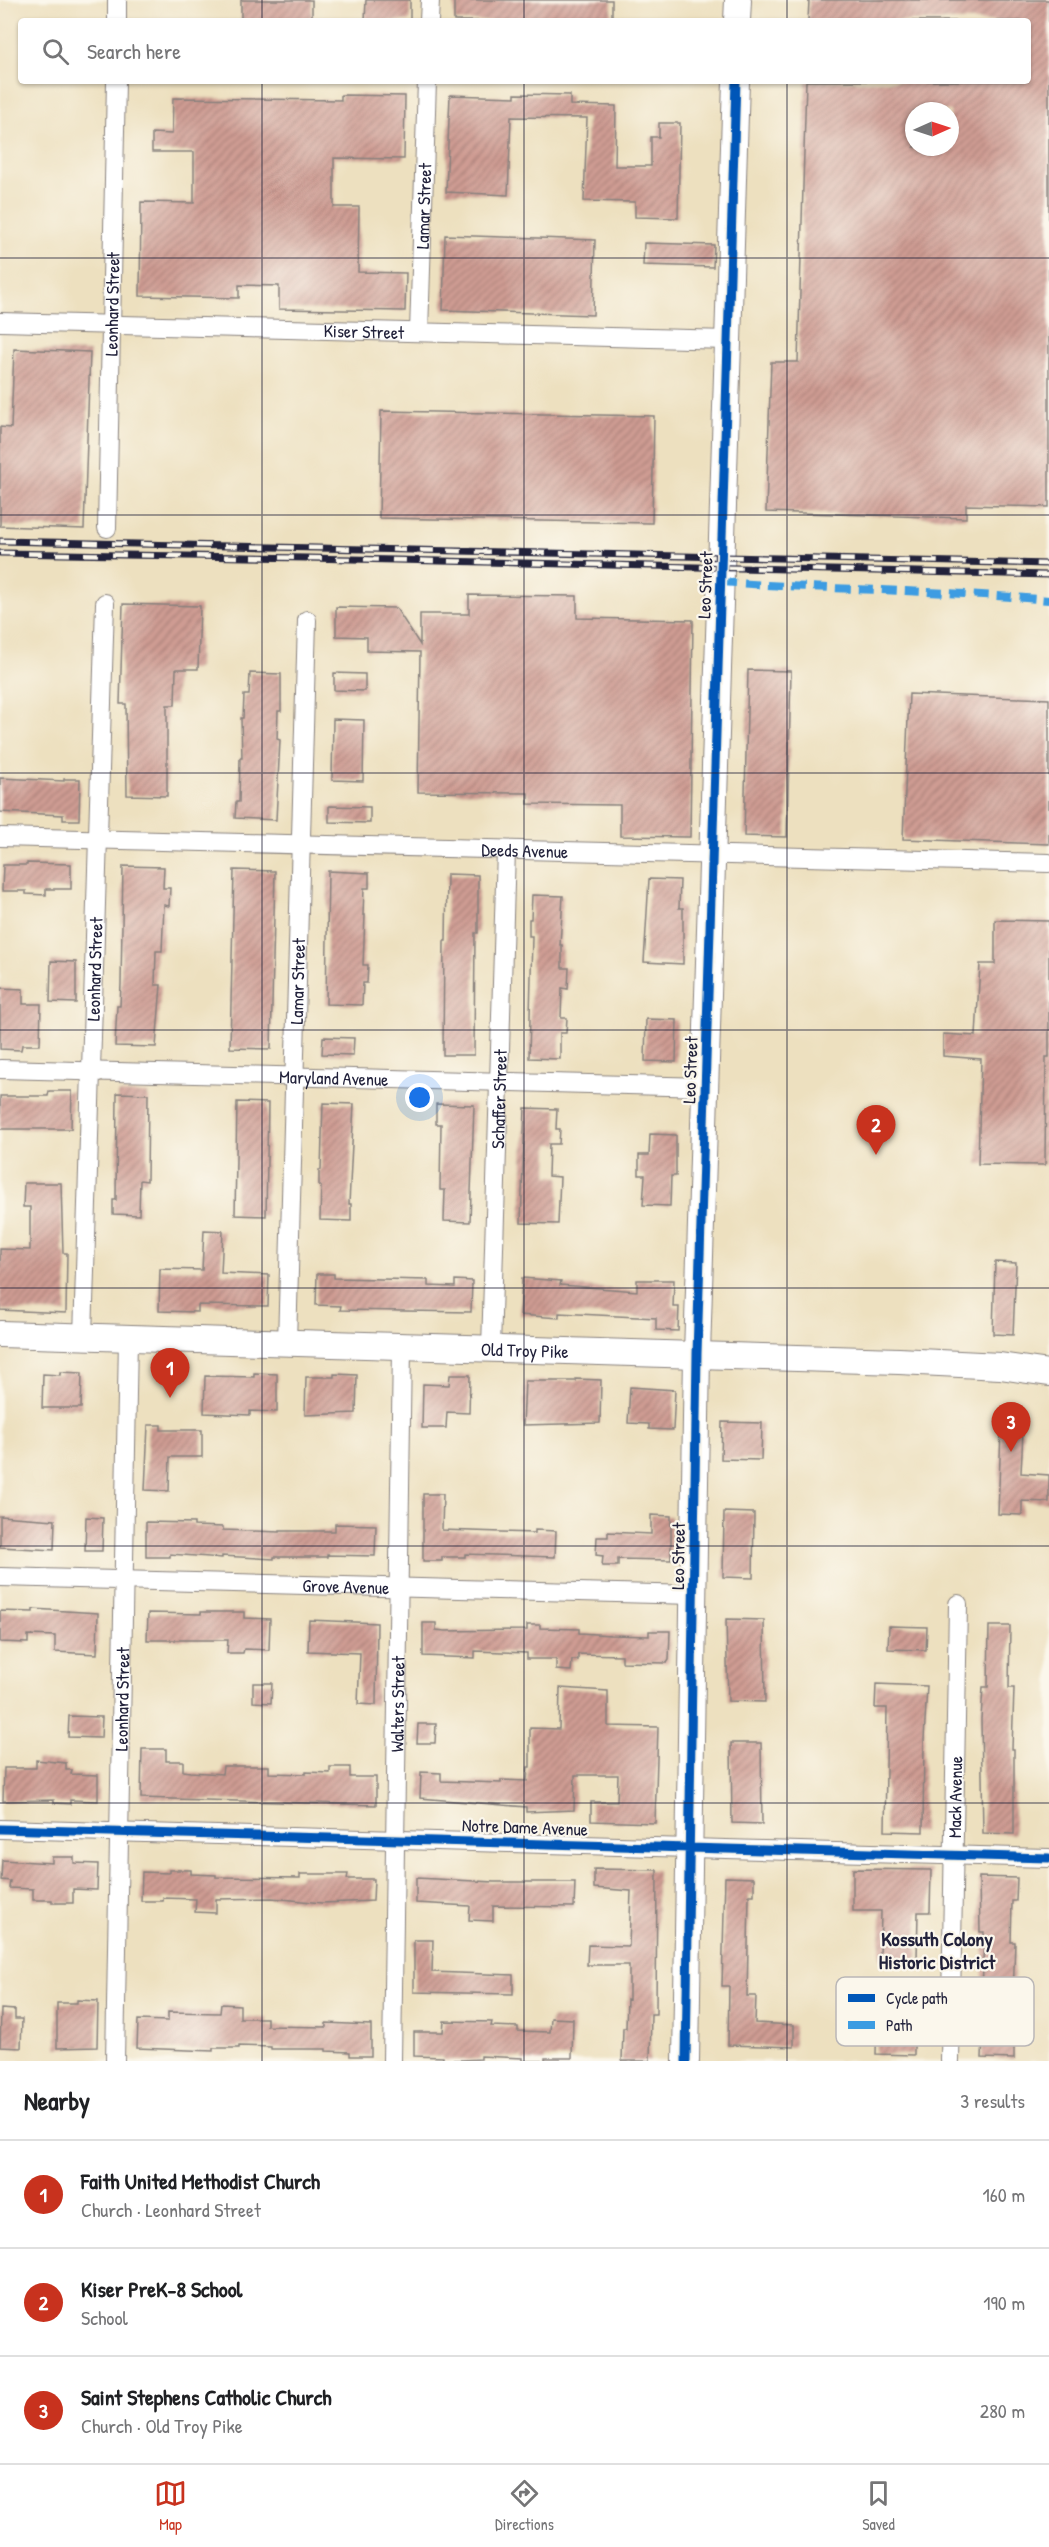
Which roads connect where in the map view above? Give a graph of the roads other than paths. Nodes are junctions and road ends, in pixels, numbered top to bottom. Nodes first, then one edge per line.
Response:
1 (117, 0) edge
2 (430, 0) edge
3 (738, 0) edge
4 (117, 18) edge
5 (429, 18) edge
6 (737, 18) edge
7 (116, 84) edge
8 (427, 84) edge
9 (735, 84) edge
10 (0, 322) edge
11 (111, 325) junction
12 (419, 332) junction
13 (729, 340) junction
14 (107, 528) dead end
15 (105, 603) dead end
16 (307, 620) dead end
17 (0, 837) edge
18 (98, 840) junction
19 (301, 845) junction
20 (506, 850) junction
21 (713, 855) junction
22 (1049, 863) edge
23 (0, 1069) edge
24 (92, 1071) junction
25 (294, 1077) junction
26 (499, 1082) junction
27 (706, 1087) junction
28 (0, 1334) edge
29 (83, 1337) junction
30 (128, 1338) junction
31 (287, 1343) junction
32 (402, 1346) junction
33 (491, 1348) junction
34 (697, 1354) junction
35 (1049, 1373) edge
36 (0, 1577) edge
37 (125, 1580) junction
38 (399, 1587) junction
39 (694, 1595) junction
40 (958, 1604) dead end
41 (0, 1829) edge
42 (121, 1832) junction
43 (395, 1840) junction
44 (689, 1848) junction
45 (954, 1855) junction
46 (1049, 1858) edge
47 (952, 1977) edge
48 (950, 2046) edge
49 (115, 2061) edge
50 (392, 2061) edge
51 (686, 2061) edge
52 (950, 2061) edge

1 - 4 street
2 - 5 street
3 - 6 street
7 - 11 street, Leonhard Street
8 - 12 street, Lamar Street
9 - 13 street, Leo Street
10 - 11 street, Kiser Street
11 - 12 street, Kiser Street
11 - 14 street, Leonhard Street
12 - 13 street, Kiser Street
13 - 21 street, Leo Street
15 - 18 street, Leonhard Street
16 - 19 street, Lamar Street
17 - 18 street, Deeds Avenue
18 - 19 street, Deeds Avenue
18 - 24 street, Leonhard Street
19 - 20 street, Deeds Avenue
19 - 25 street, Lamar Street
20 - 21 street, Deeds Avenue
20 - 26 street, Schaffer Street
21 - 22 street, Deeds Avenue
21 - 27 street, Leo Street
23 - 24 street, Maryland Avenue
24 - 25 street, Maryland Avenue
24 - 29 street, Leonhard Street
25 - 26 street, Maryland Avenue
25 - 31 street, Lamar Street
26 - 27 street, Maryland Avenue
26 - 33 street, Schaffer Street
27 - 34 street, Leo Street
28 - 29 street, Old Troy Pike
29 - 30 street, Old Troy Pike
30 - 31 street, Old Troy Pike
30 - 37 street, Leonhard Street
31 - 32 street, Old Troy Pike
32 - 33 street, Old Troy Pike
32 - 38 street, Walters Street
33 - 34 street, Old Troy Pike
34 - 35 street, Old Troy Pike
34 - 39 street, Leo Street
36 - 37 street, Grove Avenue
37 - 38 street, Grove Avenue
37 - 42 street, Leonhard Street
38 - 39 street, Grove Avenue
38 - 43 street, Walters Street
39 - 44 street, Leo Street
40 - 45 street, Mack Avenue
41 - 42 street, Notre Dame Avenue
42 - 43 street, Notre Dame Avenue
42 - 49 street, Leonhard Street
43 - 44 street, Notre Dame Avenue
43 - 50 street, Walters Street
44 - 45 street, Notre Dame Avenue
44 - 51 street, Leo Street
45 - 46 street, Notre Dame Avenue
45 - 47 street, Mack Avenue
48 - 52 street, Mack Avenue

